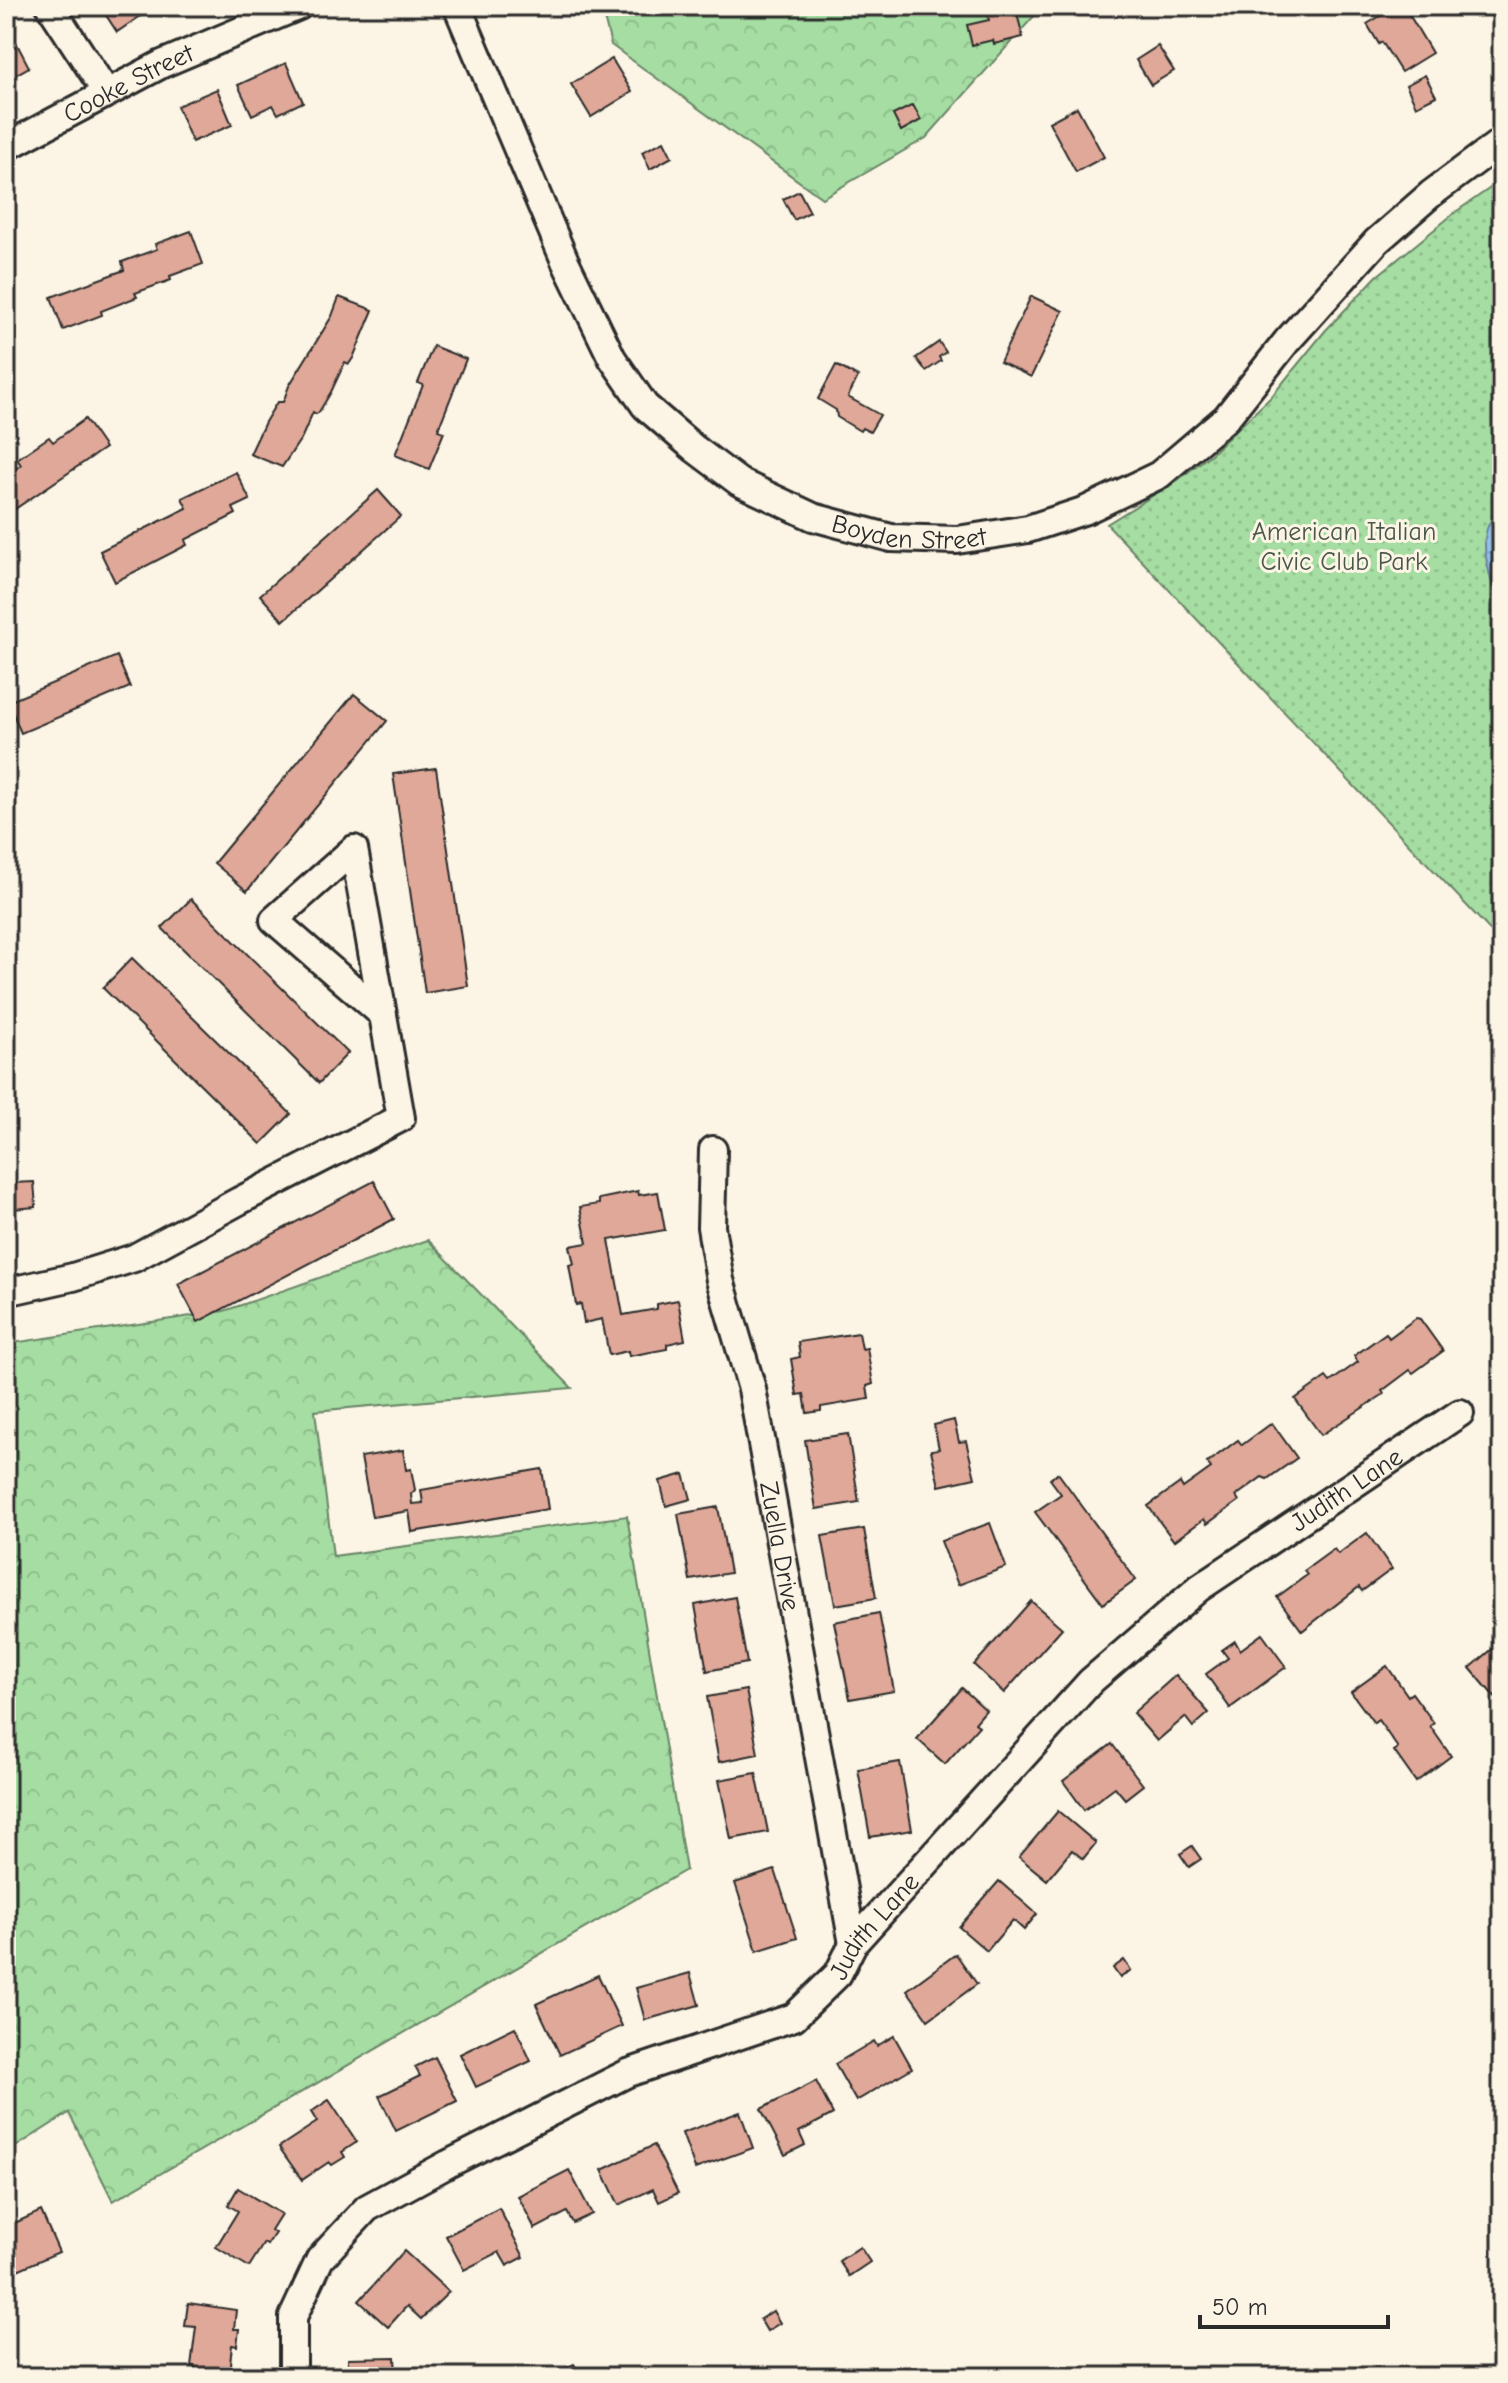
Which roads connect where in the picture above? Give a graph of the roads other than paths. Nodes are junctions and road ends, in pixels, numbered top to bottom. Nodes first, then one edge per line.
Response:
1 (50, 6) edge
2 (299, 6) edge
3 (457, 6) edge
4 (106, 92) junction
5 (1502, 141) edge
6 (6, 147) edge
7 (382, 1014) junction
8 (713, 1150) dead end
9 (6, 1292) edge
10 (1460, 1413) dead end
11 (853, 1944) junction
12 (293, 2377) edge

1 - 4 street
2 - 4 street, Cooke Street
3 - 5 street, Boyden Street
4 - 6 street, Cooke Street
7 - 7 street
7 - 9 street
8 - 11 street, Zuella Drive
10 - 11 street, Judith Lane
11 - 12 street, Judith Lane

